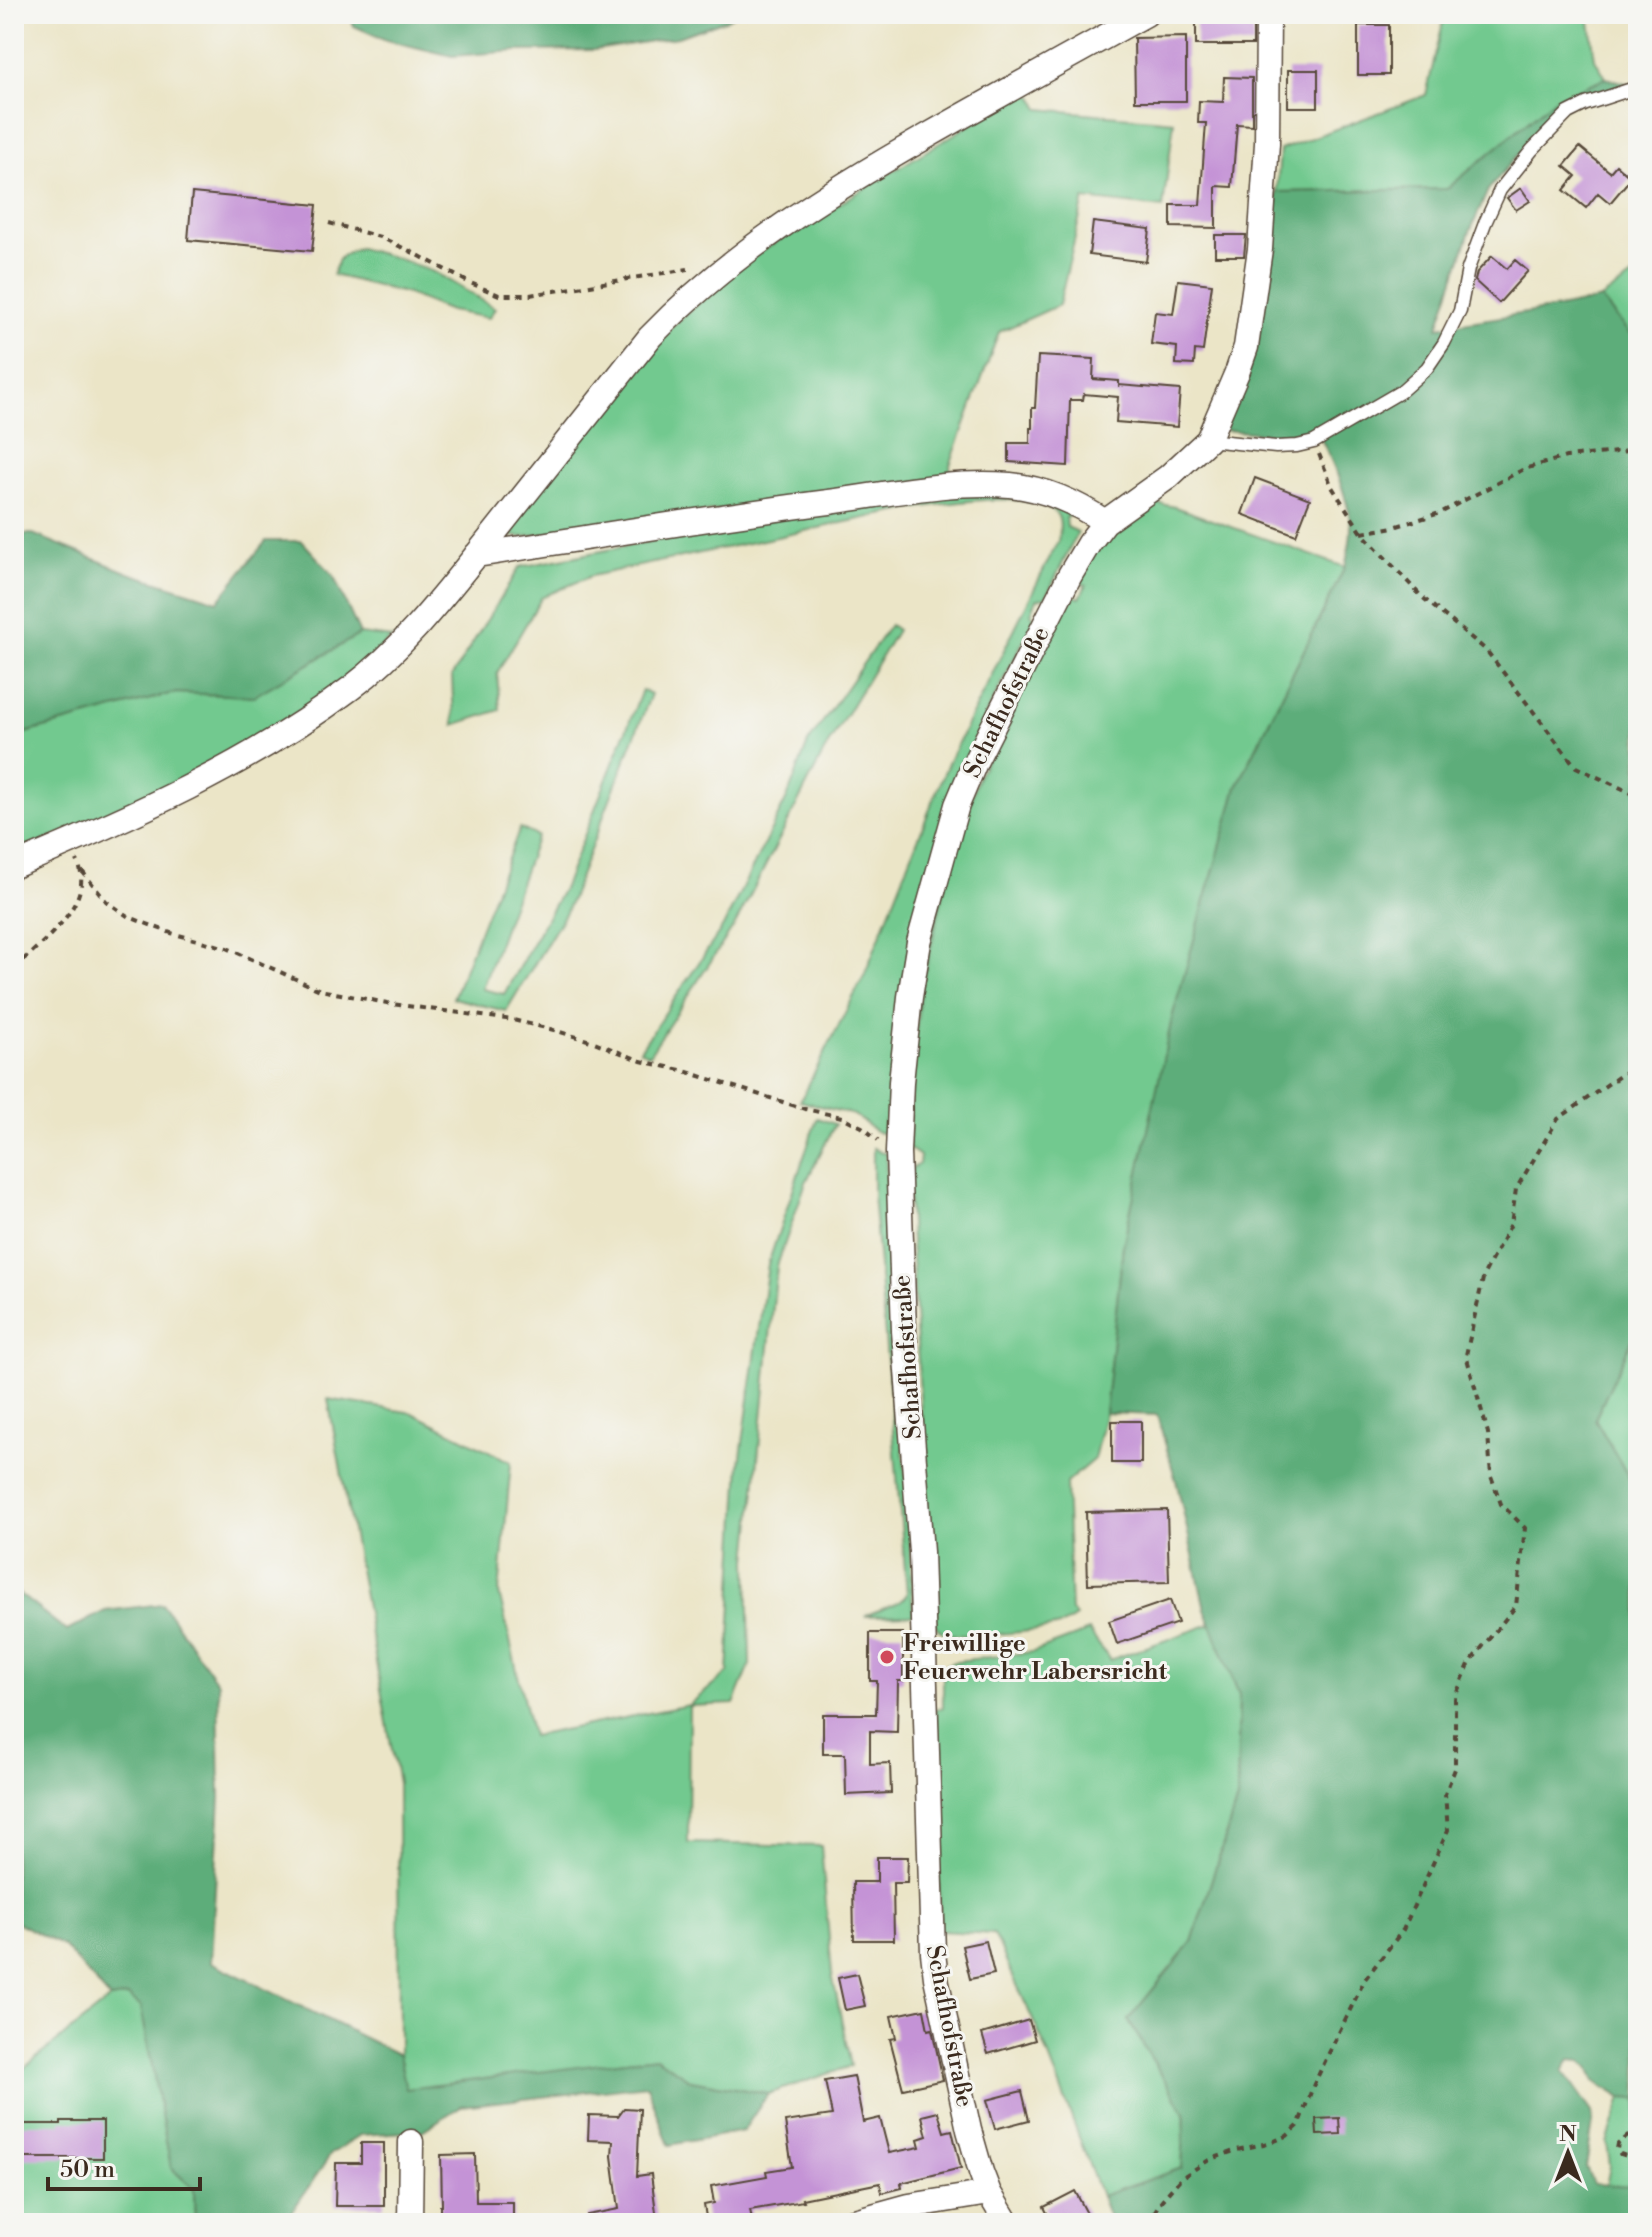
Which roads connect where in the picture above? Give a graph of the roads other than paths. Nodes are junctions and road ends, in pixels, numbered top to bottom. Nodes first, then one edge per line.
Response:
1 (1146, 14) edge
2 (1268, 14) edge
3 (1638, 87) edge
4 (1208, 440) junction
5 (1105, 522) junction
6 (476, 555) junction
7 (14, 866) edge
8 (411, 2142) dead end
9 (989, 2193) junction
10 (410, 2223) edge
11 (847, 2223) edge
12 (1007, 2223) edge

1 - 6 street
2 - 4 street
3 - 4 lane
4 - 5 street, Schafhofstraße
5 - 6 street
5 - 9 street, Schafhofstraße
6 - 7 street
8 - 10 street
9 - 11 street
9 - 12 street, Schafhofstraße

